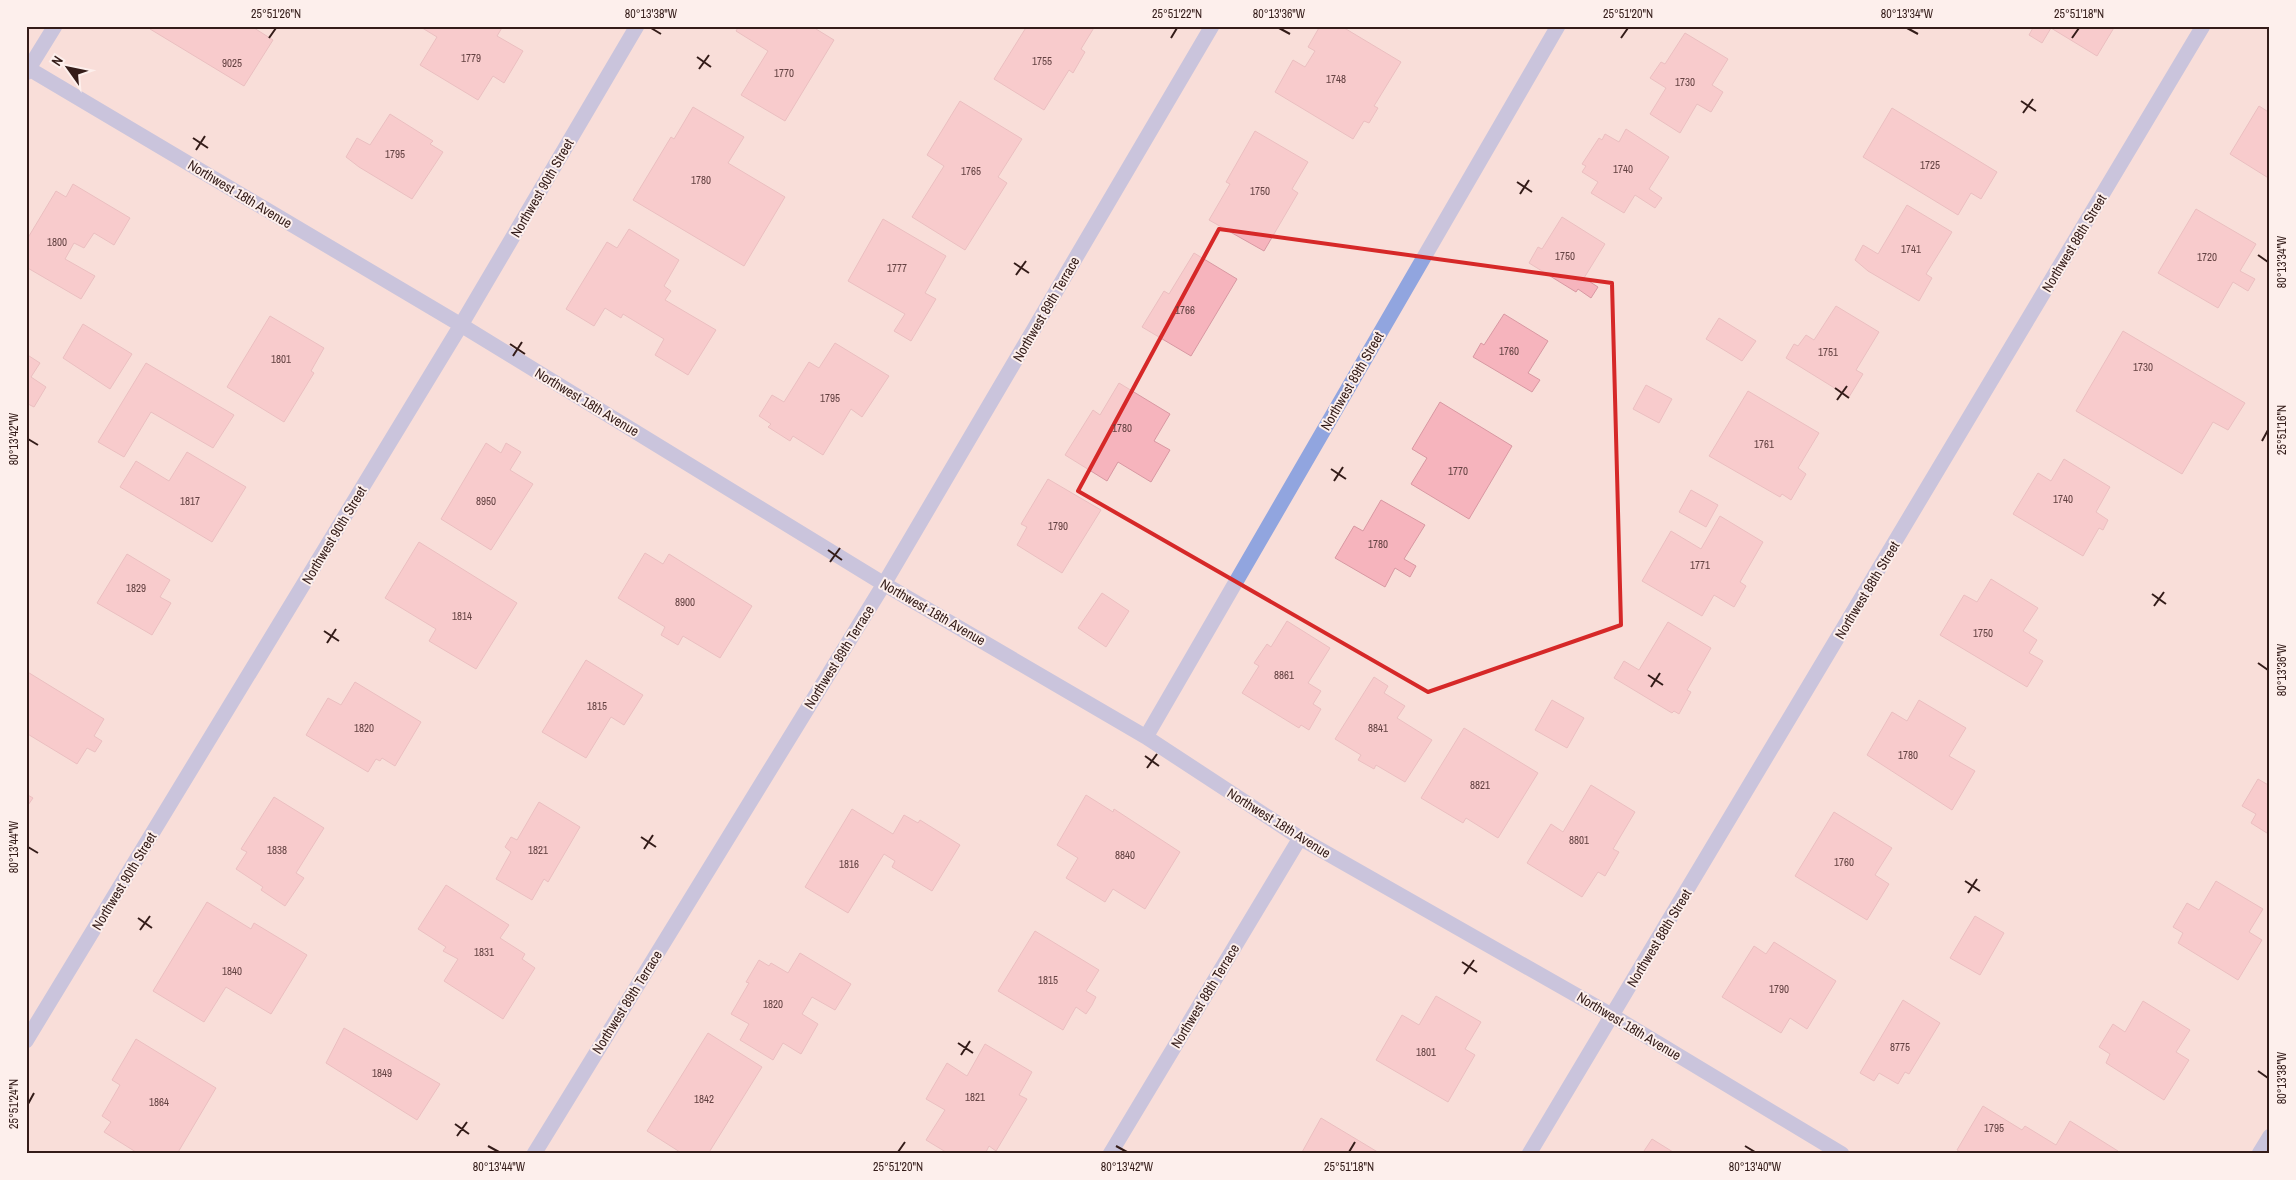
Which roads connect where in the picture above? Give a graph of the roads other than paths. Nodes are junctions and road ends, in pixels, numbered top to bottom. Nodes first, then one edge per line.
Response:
1 (55, 26) edge
2 (638, 26) edge
3 (1212, 26) edge
4 (1558, 26) edge
5 (2203, 26) edge
6 (27, 70) edge
7 (462, 325) junction
8 (884, 584) junction
9 (1146, 737) junction
10 (1300, 838) junction
11 (1613, 1016) junction
12 (26, 1041) edge
13 (2270, 1136) edge
14 (534, 1154) edge
15 (1110, 1154) edge
16 (1529, 1154) edge
17 (1842, 1154) edge
18 (2259, 1154) edge

1 - 6 street
2 - 7 street, Northwest 90th Street
3 - 8 street, Northwest 89th Terrace
4 - 9 street, Northwest 89th Street
5 - 11 street, Northwest 88th Street
6 - 7 street, Northwest 18th Avenue
7 - 8 street, Northwest 18th Avenue
7 - 12 street, Northwest 90th Street
8 - 9 street, Northwest 18th Avenue
8 - 14 street, Northwest 89th Terrace
9 - 10 street, Northwest 18th Avenue
10 - 11 street, Northwest 18th Avenue
10 - 15 street, Northwest 88th Terrace
11 - 16 street, Northwest 88th Street
11 - 17 street, Northwest 18th Avenue
13 - 18 street

